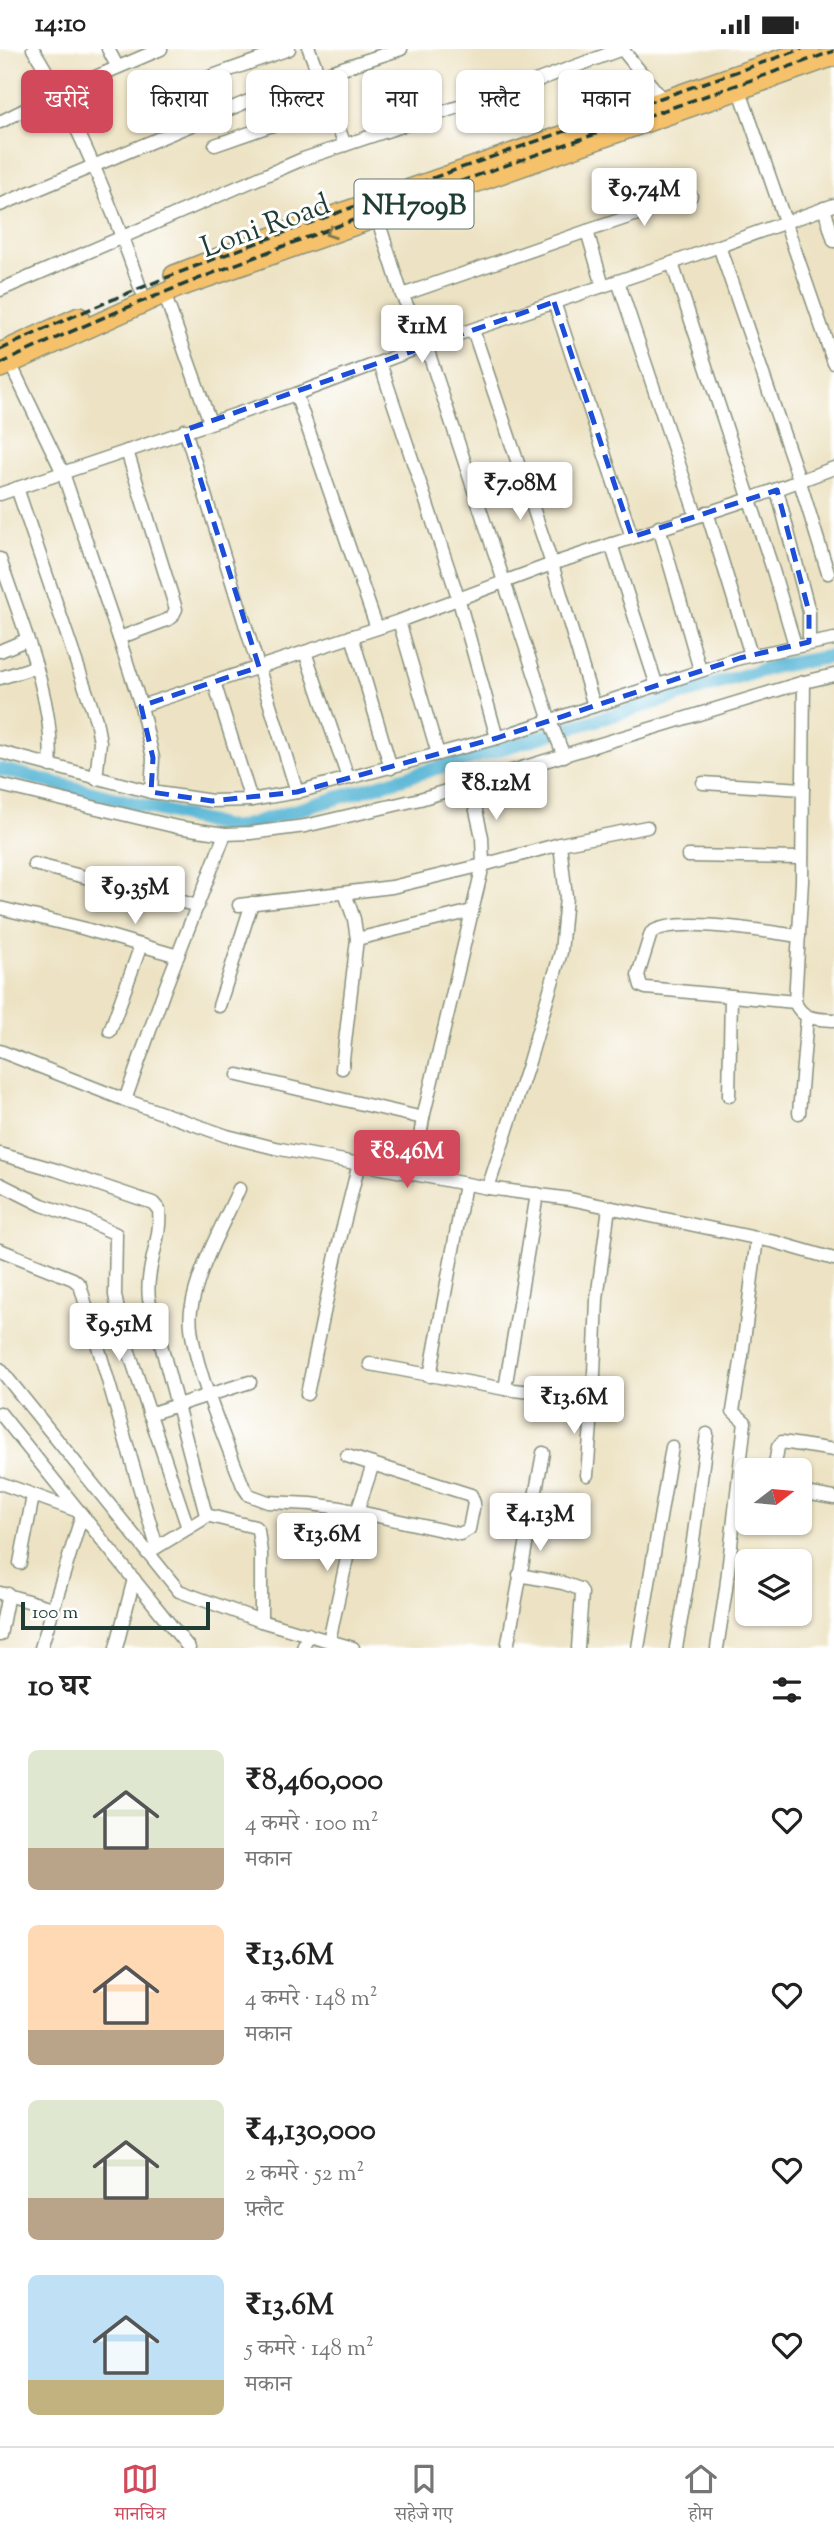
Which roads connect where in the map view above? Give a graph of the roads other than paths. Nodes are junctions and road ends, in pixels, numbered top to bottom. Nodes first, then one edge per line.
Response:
1 (33, 49) edge
2 (108, 49) edge
3 (161, 49) edge
4 (289, 49) edge
5 (309, 49) edge
6 (401, 49) edge
7 (810, 49) edge
8 (834, 56) edge
9 (117, 66) junction
10 (45, 70) edge
11 (108, 70) edge
12 (229, 70) edge
13 (316, 70) edge
14 (336, 70) edge
15 (739, 88) junction
16 (663, 100) junction
17 (246, 102) edge
18 (21, 112) edge
19 (0, 122) edge
20 (78, 133) edge
21 (250, 133) edge
22 (340, 133) edge
23 (215, 145) dead end
24 (345, 145) junction
25 (94, 166) junction
26 (691, 196) dead end
27 (0, 205) edge
28 (829, 207) edge
29 (375, 210) junction
30 (787, 222) junction
31 (587, 230) junction
32 (122, 236) junction
33 (834, 241) edge
34 (719, 246) junction
35 (672, 263) junction
36 (618, 281) junction
37 (603, 286) junction
38 (0, 290) edge
39 (141, 290) junction
40 (164, 293) junction
41 (402, 295) junction
42 (554, 302) junction
43 (473, 330) junction
44 (426, 345) junction
45 (3, 361) edge
46 (380, 363) junction
47 (834, 363) edge
48 (296, 394) junction
49 (210, 422) junction
50 (186, 430) junction
51 (127, 451) junction
52 (834, 468) edge
53 (63, 473) junction
54 (800, 482) junction
55 (17, 488) junction
56 (777, 490) junction
57 (0, 494) edge
58 (750, 499) junction
59 (702, 513) junction
60 (659, 527) junction
61 (632, 537) junction
62 (611, 544) junction
63 (0, 559) edge
64 (552, 564) junction
65 (828, 573) dead end
66 (504, 581) junction
67 (458, 597) junction
68 (399, 621) junction
69 (377, 628) junction
70 (352, 636) junction
71 (119, 638) junction
72 (834, 639) edge
73 (26, 640) junction
74 (809, 642) junction
75 (795, 645) junction
76 (0, 651) edge
77 (305, 652) junction
78 (751, 655) junction
79 (35, 667) junction
80 (259, 667) junction
81 (700, 670) junction
82 (834, 675) edge
83 (0, 678) edge
84 (214, 682) junction
85 (804, 682) junction
86 (657, 686) junction
87 (141, 706) junction
88 (594, 706) junction
89 (552, 726) junction
90 (497, 738) junction
91 (562, 751) junction
92 (0, 752) edge
93 (438, 754) junction
94 (50, 766) junction
95 (391, 768) junction
96 (348, 778) junction
97 (96, 779) junction
98 (703, 783) dead end
99 (470, 784) junction
100 (0, 785) edge
101 (803, 789) junction
102 (151, 792) junction
103 (297, 792) junction
104 (251, 800) junction
105 (647, 827) dead end
106 (225, 834) junction
107 (560, 844) junction
108 (688, 856) dead end
109 (802, 858) junction
110 (34, 864) dead end
111 (483, 865) junction
112 (345, 893) junction
113 (198, 906) junction
114 (0, 908) edge
115 (472, 911) junction
116 (799, 936) junction
117 (357, 939) junction
118 (141, 945) junction
119 (178, 956) junction
120 (731, 996) junction
121 (795, 1002) junction
122 (219, 1006) dead end
123 (807, 1017) junction
124 (834, 1020) edge
125 (110, 1031) dead end
126 (0, 1051) edge
127 (342, 1068) dead end
128 (238, 1075) dead end
129 (729, 1096) dead end
130 (125, 1100) junction
131 (799, 1113) dead end
132 (424, 1118) junction
133 (0, 1154) edge
134 (359, 1163) junction
135 (414, 1174) junction
136 (0, 1184) edge
137 (465, 1184) junction
138 (488, 1188) junction
139 (239, 1189) dead end
140 (537, 1194) junction
141 (609, 1207) junction
142 (757, 1238) junction
143 (0, 1250) edge
144 (834, 1259) edge
145 (370, 1364) dead end
146 (0, 1369) edge
147 (430, 1376) junction
148 (250, 1382) dead end
149 (505, 1389) junction
150 (210, 1394) junction
151 (307, 1394) dead end
152 (593, 1399) junction
153 (176, 1405) junction
154 (0, 1413) edge
155 (149, 1414) junction
156 (707, 1434) dead end
157 (672, 1447) dead end
158 (834, 1450) edge
159 (543, 1453) dead end
160 (347, 1456) dead end
161 (744, 1458) edge
162 (776, 1458) edge
163 (373, 1464) junction
164 (587, 1475) dead end
165 (0, 1483) edge
166 (812, 1494) edge
167 (33, 1496) junction
168 (834, 1498) edge
169 (358, 1512) junction
170 (80, 1513) junction
171 (206, 1515) junction
172 (188, 1528) junction
173 (735, 1532) edge
174 (152, 1550) junction
175 (20, 1563) dead end
176 (519, 1575) junction
177 (134, 1579) junction
178 (4, 1593) edge
179 (52, 1608) junction
180 (261, 1621) junction
181 (308, 1634) junction
182 (0, 1635) edge
183 (329, 1641) junction
184 (41, 1648) edge
185 (116, 1648) edge
186 (189, 1648) edge
187 (303, 1648) edge
188 (353, 1648) edge
189 (507, 1648) edge
190 (578, 1648) edge
191 (638, 1648) edge
192 (676, 1648) edge
193 (716, 1648) edge

1 - 10 street
2 - 9 street
3 - 9 street
4 - 12 street
5 - 13 street
6 - 14 street
7 - 16 highway, Loni Road / NH709B
8 - 15 highway, Loni Road / NH709B
9 - 11 street
15 - 29 highway, Loni Road / NH709B
15 - 30 street
16 - 24 street
16 - 29 highway, Loni Road / NH709B
17 - 25 street
18 - 19 street
20 - 25 street
21 - 23 street
22 - 24 street
24 - 32 street
25 - 27 street
25 - 32 street
26 - 31 street
28 - 30 street
28 - 33 street
29 - 39 highway, Loni Road / NH709B
29 -> 40 highway, Loni Road / NH709B
29 - 41 street
30 - 34 street
30 - 47 street
31 - 37 street
31 - 41 street
32 - 38 street
32 - 39 street
34 - 35 street
34 - 54 street
35 - 36 street
35 - 58 street
36 - 37 street
36 - 59 street
37 - 42 street
39 - 45 highway, Loni Road / NH709B
40 - 45 highway, Loni Road / NH709B
40 - 49 street
41 - 44 street
42 - 43 street
42 - 61 street
43 - 44 street
43 - 64 street
44 - 46 street
44 - 66 street
45 - 53 street
46 - 48 street
46 - 67 street
48 - 49 street
48 - 69 street
49 - 50 street
50 - 51 street
50 - 80 street
51 - 53 street
51 - 71 street
52 - 54 street
53 - 55 street
53 - 71 street
54 - 56 street
54 - 65 street
55 - 57 street
55 - 97 street
56 - 58 street
56 - 74 street
58 - 59 street
58 - 75 street
59 - 60 street
59 - 78 street
60 - 61 street
60 - 81 street
61 - 62 street
62 - 64 street
62 - 86 street
63 - 73 street
64 - 66 street
64 - 88 street
66 - 67 street
66 - 89 street
67 - 68 street
67 - 90 street
68 - 69 street
68 - 93 street
69 - 70 street
70 - 77 street
70 - 95 street
71 - 87 street
72 - 74 street
73 - 76 street
73 - 79 street
74 - 75 street
75 - 78 street
77 - 80 street
77 - 96 street
78 - 81 street
79 - 83 street
79 - 94 street
80 - 84 street
80 - 103 street
81 - 86 street
82 - 85 street
84 - 87 street
84 - 104 street
85 - 91 street
85 - 101 street
86 - 88 street
87 - 102 street
88 - 89 street
89 - 90 street
89 - 91 street
90 - 93 street
91 - 99 street
92 - 94 street
93 - 95 street
94 - 97 street
95 - 96 street
96 - 103 street
97 - 102 street
98 - 101 street
99 - 106 street
99 - 111 street
100 - 106 street
101 - 109 street
102 - 104 street
103 - 104 street
105 - 107 street
106 - 113 street
107 - 111 street
107 - 138 street
108 - 109 street
109 - 116 street
110 - 113 street
111 - 112 street
111 - 115 street
112 - 117 street
112 - 122 street
113 - 119 street
114 - 118 street
115 - 117 street
115 - 132 street
116 - 120 street
116 - 121 street
117 - 127 street
118 - 119 street
118 - 125 street
119 - 130 street
120 - 121 street
120 - 129 street
121 - 123 street
123 - 124 street
123 - 131 street
126 - 130 street
128 - 132 street
130 - 134 street
132 - 135 street
133 - 153 street
134 - 135 street
134 - 151 street
135 - 137 street
136 - 155 street
137 - 138 street
137 - 147 street
138 - 140 street
139 - 150 street
140 - 141 street
140 - 149 street
141 - 142 street
141 - 152 street
142 - 144 street
142 - 161 street
143 - 174 street
145 - 147 street
146 - 174 street
147 - 149 street
148 - 150 street
149 - 152 street
150 - 153 street
150 - 169 street
152 - 164 street
153 - 155 street
153 - 171 street
154 - 170 street
155 - 172 street
156 - 192 street
157 - 191 street
158 - 162 street
159 - 176 street
160 - 163 street
163 - 169 street
163 - 169 street
165 - 167 street
166 - 168 street
167 - 170 street
167 - 175 street
169 - 183 street
170 - 177 street
170 - 179 street
171 - 172 street
171 - 180 street
172 - 174 street
173 - 193 street
174 - 180 street
176 - 189 street
176 - 190 street
177 - 185 street
177 - 186 street
178 - 179 street
178 - 182 street
179 - 184 street
180 - 181 street
181 - 183 street
181 - 187 street
183 - 188 street

